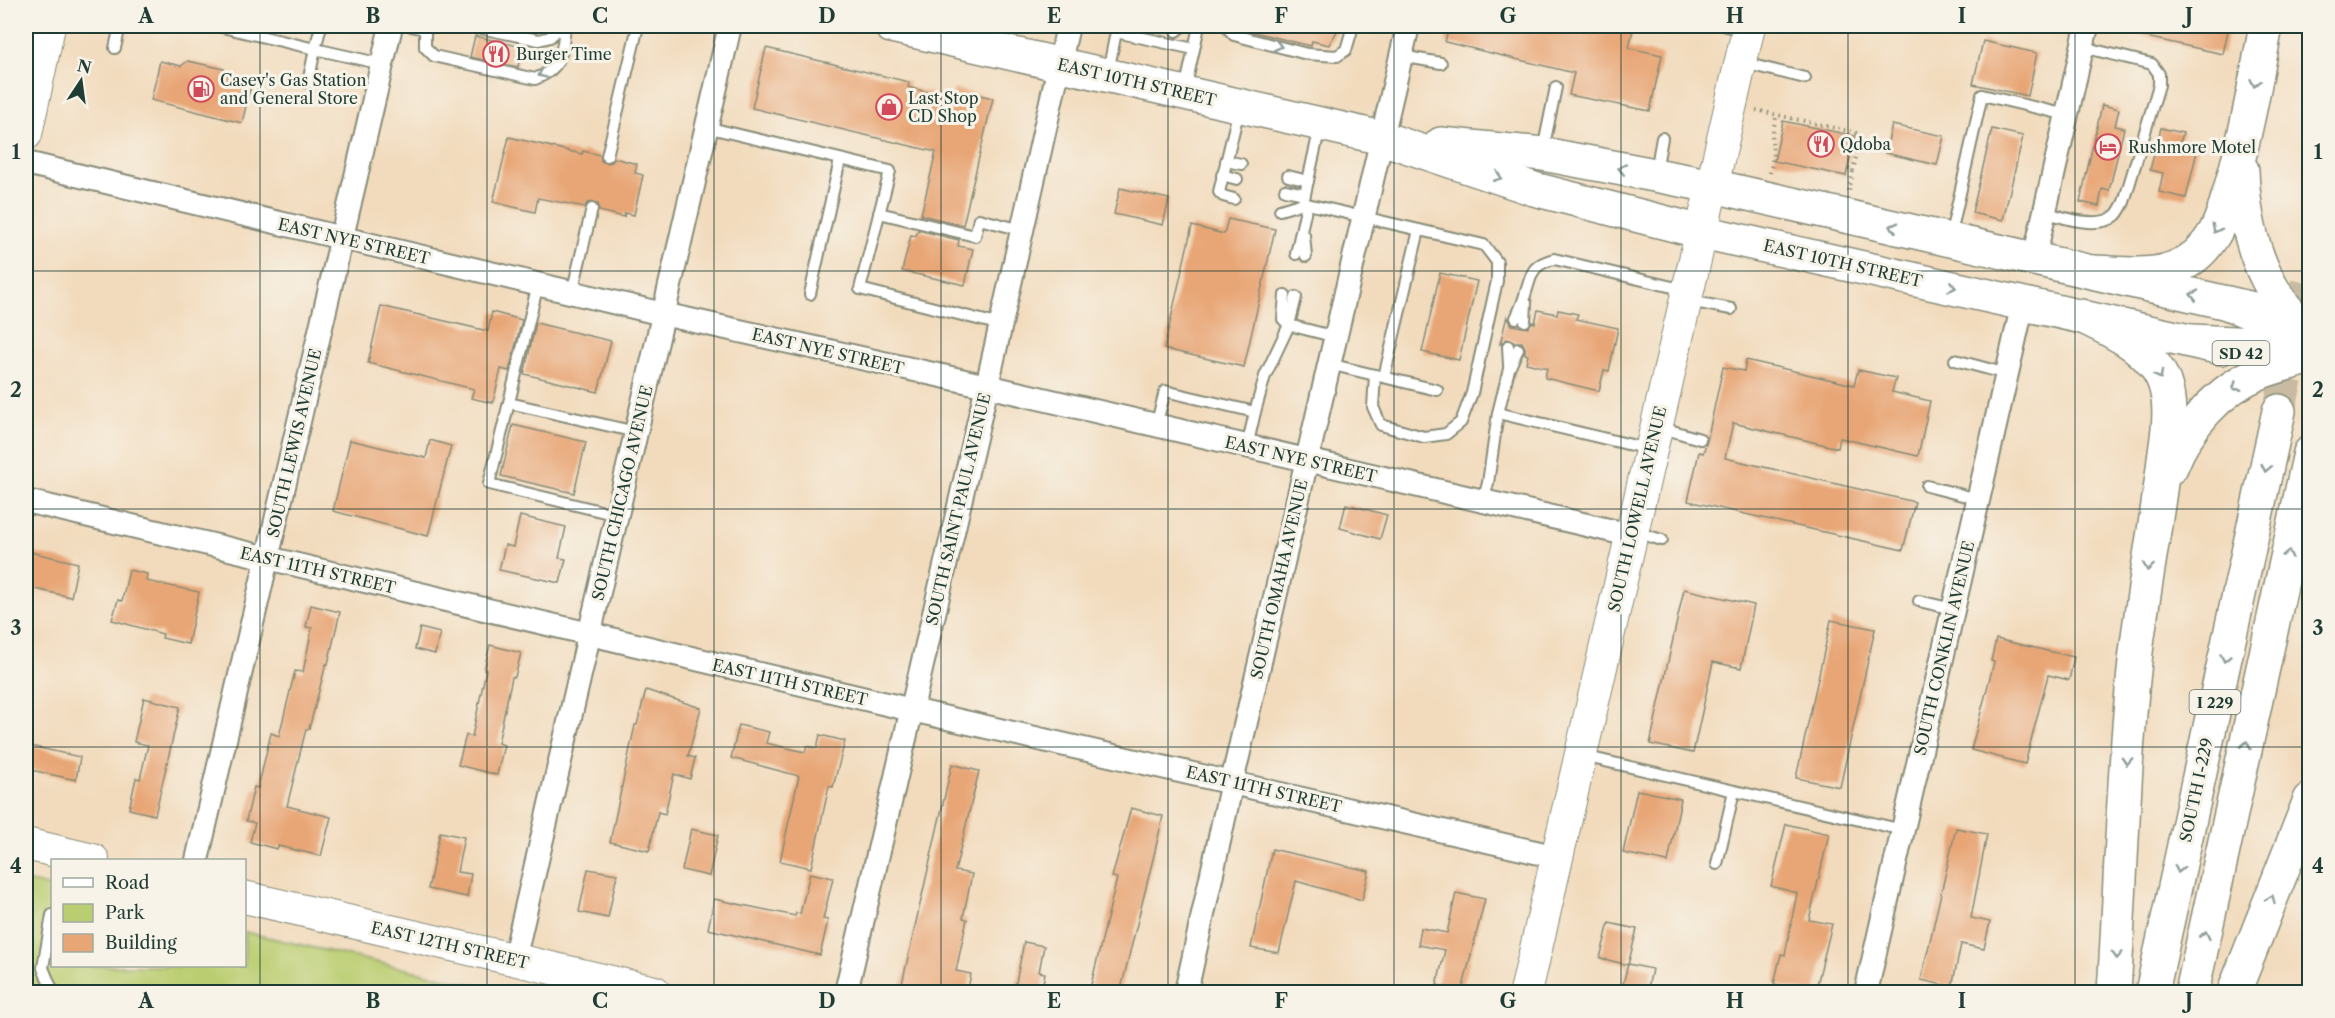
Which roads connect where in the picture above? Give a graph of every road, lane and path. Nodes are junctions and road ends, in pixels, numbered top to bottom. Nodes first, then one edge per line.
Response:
1 (49, 26) edge
2 (120, 26) edge
3 (218, 26) edge
4 (321, 26) edge
5 (391, 26) edge
6 (411, 26) edge
7 (470, 26) edge
8 (563, 26) edge
9 (638, 26) edge
10 (730, 26) edge
11 (891, 26) edge
12 (1068, 26) edge
13 (1199, 26) edge
14 (1226, 26) edge
15 (1353, 26) edge
16 (1408, 26) edge
17 (2266, 26) edge
18 (430, 27) edge
19 (1741, 27) edge
20 (242, 28) edge
21 (2085, 36) edge
22 (115, 48) dead end
23 (315, 49) junction
24 (1194, 50) junction
25 (1401, 56) junction
26 (1441, 63) dead end
27 (1741, 63) junction
28 (382, 64) junction
29 (1059, 64) junction
30 (1107, 75) junction
31 (1805, 78) dead end
32 (308, 83) dead end
33 (1556, 87) dead end
34 (1185, 93) junction
35 (1239, 106) junction
36 (1756, 110) dead end
37 (1777, 114) junction
38 (2067, 115) junction
39 (1321, 124) junction
40 (706, 127) junction
41 (26, 134) edge
42 (1382, 138) junction
43 (1662, 138) dead end
44 (2241, 153) junction
45 (1543, 154) junction
46 (607, 156) dead end
47 (840, 160) junction
48 (1226, 161) junction
49 (26, 163) edge
50 (1240, 164) dead end
51 (1848, 169) dead end
52 (1854, 171) junction
53 (1222, 175) junction
54 (1656, 175) junction
55 (1288, 176) dead end
56 (1237, 178) dead end
57 (1768, 178) dead end
58 (1308, 181) junction
59 (1713, 186) junction
60 (1285, 190) dead end
61 (1848, 195) dead end
62 (1234, 199) dead end
63 (1305, 200) junction
64 (592, 209) dead end
65 (1280, 210) dead end
66 (2045, 212) junction
67 (879, 213) junction
68 (1364, 218) junction
69 (1022, 230) junction
70 (1419, 230) junction
71 (1702, 232) junction
72 (342, 238) junction
73 (1950, 240) junction
74 (1301, 255) dead end
75 (2034, 259) junction
76 (2095, 272) junction
77 (538, 284) junction
78 (572, 293) junction
79 (810, 294) dead end
80 (1291, 296) dead end
81 (1687, 296) junction
82 (2023, 303) junction
83 (1731, 309) dead end
84 (663, 314) junction
85 (2080, 316) junction
86 (1520, 320) dead end
87 (1001, 325) junction
88 (1289, 325) junction
89 (1336, 337) junction
90 (2304, 344) edge
91 (1513, 347) dead end
92 (1955, 360) dead end
93 (1329, 364) junction
94 (2007, 374) junction
95 (1380, 376) junction
96 (987, 386) junction
97 (1437, 390) dead end
98 (509, 403) junction
99 (2279, 411) tunnel mouth
100 (1255, 412) junction
101 (1498, 413) junction
102 (1156, 426) junction
103 (636, 432) junction
104 (1653, 438) junction
105 (1700, 439) dead end
106 (1247, 447) junction
107 (2310, 453) edge
108 (1307, 460) junction
109 (1927, 486) dead end
110 (2159, 498) junction
111 (1978, 499) junction
112 (26, 501) edge
113 (1483, 501) junction
114 (617, 515) junction
115 (1631, 533) junction
116 (1662, 540) dead end
117 (267, 557) junction
118 (1920, 601) dead end
119 (1953, 609) junction
120 (589, 635) junction
121 (912, 710) junction
122 (1580, 756) junction
123 (1232, 782) junction
124 (1734, 791) junction
125 (2310, 800) edge
126 (1903, 830) junction
127 (26, 844) edge
128 (62, 857) edge
129 (1557, 857) junction
130 (78, 859) edge
131 (197, 859) edge
132 (1717, 864) dead end
133 (246, 897) edge
134 (51, 921) edge
135 (514, 960) junction
136 (650, 992) edge
137 (54, 993) edge
138 (846, 993) edge
139 (1186, 993) edge
140 (1526, 993) edge
141 (1866, 993) edge
142 (2114, 993) edge
143 (2152, 993) edge
144 (2192, 993) edge
145 (2234, 993) edge

1 - 41 street
2 - 22 lane
3 - 20 lane
4 - 23 lane
5 - 28 street, SOUTH LEWIS AVENUE
6 - 18 lane
7 - 8 lane
8 -> 18 lane
9 - 46 lane
10 - 40 street, SOUTH CHICAGO AVENUE
11 - 29 main road, EAST 10TH STREET
12 - 29 street, SOUTH SAINT PAUL AVENUE
13 - 24 lane
14 -> 15 lane
16 - 25 street, SOUTH OMAHA AVENUE
17 -> 44 main road
19 - 27 street, SOUTH LOWELL AVENUE
20 - 23 lane
21 - 38 street
21 - 66 lane
23 - 28 lane
23 - 32 lane
24 - 30 lane
24 - 34 lane
25 - 26 lane
25 - 42 street, SOUTH OMAHA AVENUE
27 - 31 lane
27 - 59 street, SOUTH LOWELL AVENUE
28 - 72 street, SOUTH LEWIS AVENUE
29 - 30 main road, EAST 10TH STREET
29 - 69 street, SOUTH SAINT PAUL AVENUE
30 - 34 main road, EAST 10TH STREET
33 - 45 lane
34 - 35 main road, EAST 10TH STREET
35 - 39 main road, EAST 10TH STREET
35 - 48 lane
36 - 37 path
37 - 52 path
37 - 57 path
38 - 66 street
38 - 73 lane
39 - 42 main road, EAST 10TH STREET
39 - 58 lane
40 - 47 lane
40 - 84 street, SOUTH CHICAGO AVENUE
42 - 45 main road, EAST 10TH STREET
42 - 68 street, SOUTH OMAHA AVENUE
42 -> 71 main road, EAST 10TH STREET
43 - 54 lane
44 -> 76 main road
44 - 90 main road
54 -> 45 main road, EAST 10TH STREET
47 - 67 lane
47 - 79 lane
48 - 50 lane
48 - 53 lane
49 - 72 street, EAST NYE STREET
51 - 52 path
52 - 61 path
53 - 56 lane
53 - 62 lane
54 - 59 main road, EAST 10TH STREET
55 - 58 lane
58 - 63 lane
59 - 71 street, SOUTH LOWELL AVENUE
73 -> 59 main road, EAST 10TH STREET
60 - 63 lane
63 - 65 lane
63 - 68 lane
63 - 74 lane
64 - 78 lane
66 - 75 street
67 - 69 lane
67 - 87 lane
68 - 70 lane
68 - 89 street, SOUTH OMAHA AVENUE
69 - 87 street, SOUTH SAINT PAUL AVENUE
70 - 95 lane
70 - 95 lane
71 - 81 street, SOUTH LOWELL AVENUE
71 -> 82 main road, EAST 10TH STREET
72 - 77 street, EAST NYE STREET
72 - 117 street, SOUTH LEWIS AVENUE
73 - 75 main road, EAST 10TH STREET
75 - 76 main road, EAST 10TH STREET
90 -> 76 main road, EAST 10TH STREET
77 - 78 street, EAST NYE STREET
77 - 98 lane
78 - 84 street, EAST NYE STREET
80 - 88 lane
81 - 83 lane
81 - 86 lane
81 - 104 street, SOUTH LOWELL AVENUE
82 - 85 main road, EAST 10TH STREET
82 - 94 street, SOUTH CONKLIN AVENUE
84 - 96 street, EAST NYE STREET
84 - 103 street, SOUTH CHICAGO AVENUE
85 - 90 main road, EAST 10TH STREET
85 -> 110 main road
87 - 96 street, SOUTH SAINT PAUL AVENUE
88 - 89 lane
88 - 100 lane
89 - 93 street, SOUTH OMAHA AVENUE
90 -> 110 main road
91 - 101 lane
92 - 94 lane
93 - 95 lane
93 - 108 street, SOUTH OMAHA AVENUE
94 - 111 street, SOUTH CONKLIN AVENUE
95 - 97 lane
96 - 102 street, EAST NYE STREET
96 - 121 street, SOUTH SAINT PAUL AVENUE
98 - 103 lane
98 - 114 lane
99 -> 143 main road, SOUTH I-229 / I 229
100 - 102 lane
100 - 106 lane
101 - 104 lane
101 - 113 lane
102 - 106 street, EAST NYE STREET
103 - 114 street, SOUTH CHICAGO AVENUE
104 - 105 lane
104 - 115 street, SOUTH LOWELL AVENUE
106 - 108 street, EAST NYE STREET
144 -> 107 main road, I 229
108 - 113 street, EAST NYE STREET
108 - 123 street, SOUTH OMAHA AVENUE
109 - 111 lane
110 -> 142 main road
111 - 119 street, SOUTH CONKLIN AVENUE
112 - 117 street, EAST 11TH STREET
113 - 115 street, EAST NYE STREET
114 - 120 street, SOUTH CHICAGO AVENUE
115 - 116 lane
115 - 122 street, SOUTH LOWELL AVENUE
117 - 120 street, EAST 11TH STREET
117 - 131 street, SOUTH LEWIS AVENUE
118 - 119 lane
119 - 126 street, SOUTH CONKLIN AVENUE
120 - 121 street, EAST 11TH STREET
120 - 135 street, SOUTH CHICAGO AVENUE
121 - 123 street, EAST 11TH STREET
121 - 138 street, SOUTH SAINT PAUL AVENUE
122 - 124 lane
122 - 129 street, SOUTH LOWELL AVENUE
123 - 129 street, EAST 11TH STREET
123 - 139 street, SOUTH OMAHA AVENUE
124 - 126 lane
124 - 132 lane
145 -> 125 main road
126 - 141 street, SOUTH CONKLIN AVENUE
127 - 128 street
128 - 130 street
129 - 140 street, SOUTH LOWELL AVENUE
133 - 135 street, EAST 12TH STREET
134 - 137 lane
135 - 136 street, EAST 12TH STREET

